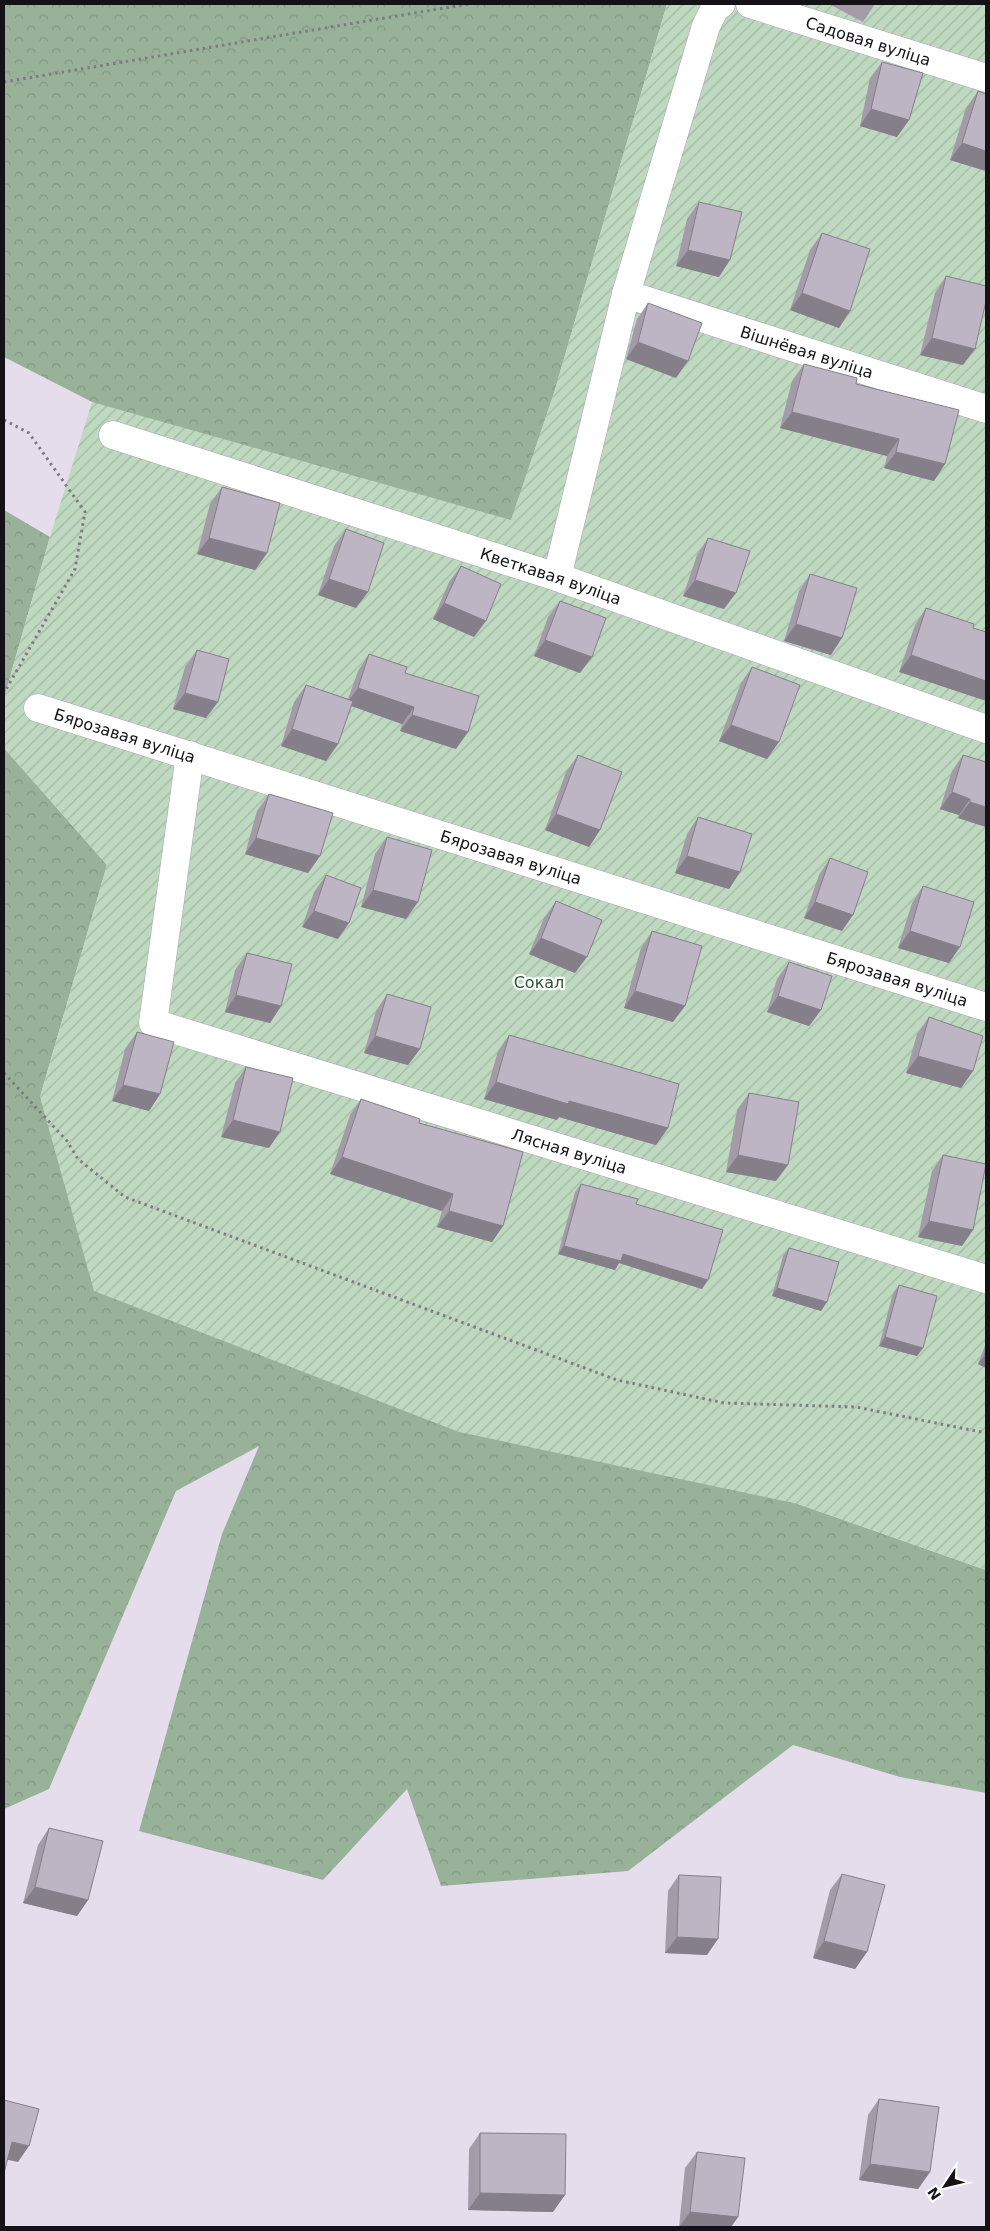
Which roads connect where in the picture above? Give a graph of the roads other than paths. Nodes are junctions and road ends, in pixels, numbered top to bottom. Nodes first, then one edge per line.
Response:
1 (721, 4) edge
2 (750, 4) edge
3 (986, 78) edge
4 (626, 294) junction
5 (986, 409) edge
6 (113, 434) dead end
7 (556, 577) junction
8 (38, 708) dead end
9 (986, 729) edge
10 (190, 755) junction
11 (986, 1007) edge
12 (986, 1279) edge

1 - 4 street
2 - 3 street, Садовая вуліца
4 - 5 street, Вішнёвая вуліца
4 - 7 street
6 - 7 street, Кветкавая вуліца
7 - 9 street, Кветкавая вуліца
8 - 10 street, Бярозавая вуліца
10 - 11 street, Бярозавая вуліца
10 - 12 street, Лясная вуліца

